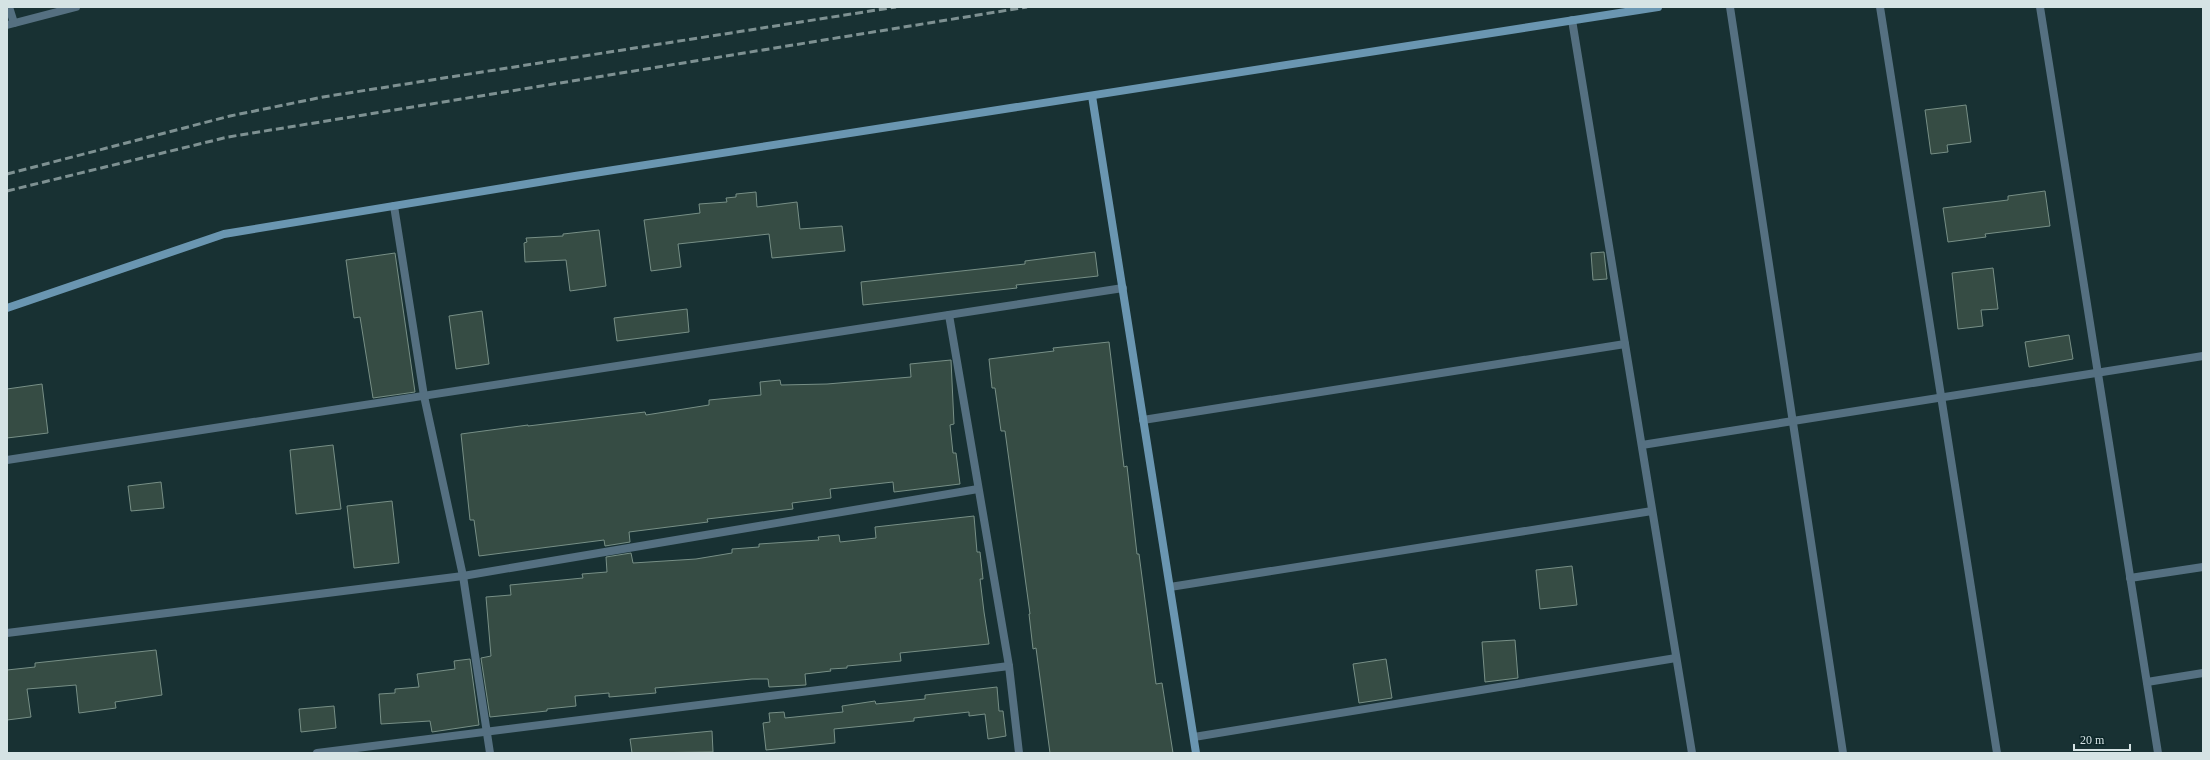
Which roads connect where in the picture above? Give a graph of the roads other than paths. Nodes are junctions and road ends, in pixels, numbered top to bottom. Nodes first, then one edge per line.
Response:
1 (9, 7) edge
2 (76, 7) edge
3 (1658, 7) edge
4 (1730, 7) edge
5 (1880, 7) edge
6 (2040, 7) edge
7 (1572, 20) junction
8 (10, 24) edge
9 (1092, 96) junction
10 (394, 206) junction
11 (1123, 288) junction
12 (7, 308) edge
13 (949, 315) junction
14 (1625, 344) junction
15 (2203, 356) edge
16 (2098, 372) junction
17 (424, 396) junction
18 (1941, 397) junction
19 (1143, 420) junction
20 (1793, 421) junction
21 (1642, 445) junction
22 (7, 460) edge
23 (978, 489) junction
24 (1652, 512) junction
25 (2203, 567) edge
26 (463, 576) junction
27 (2130, 578) junction
28 (1170, 587) junction
29 (7, 633) edge
30 (1676, 658) junction
31 (1009, 666) junction
32 (2203, 673) edge
33 (2147, 682) junction
34 (487, 730) junction
35 (1194, 737) junction
36 (317, 753) edge
37 (490, 753) edge
38 (1019, 753) edge
39 (1196, 753) edge
40 (1692, 753) edge
41 (1843, 753) edge
42 (1997, 753) edge
43 (2158, 753) edge

1 - 8 street
2 - 8 street
3 - 7 main road
4 - 20 street
5 - 18 street
6 - 16 street
7 - 9 main road
7 - 14 street
9 - 10 main road
9 - 11 main road
10 - 12 main road
10 - 17 street
11 - 13 street
11 - 19 main road
13 - 17 street
13 - 23 street
14 - 19 street
14 - 21 street
15 - 16 street
16 - 18 street
16 - 27 street
17 - 22 street
17 - 26 street
18 - 20 street
18 - 42 street
19 - 28 main road
20 - 21 street
20 - 41 street
21 - 24 street
23 - 26 street
23 - 31 street
24 - 28 street
24 - 30 street
25 - 27 street
26 - 29 street
26 - 34 street
27 - 33 street
28 - 35 main road
30 - 35 street
30 - 40 street
31 - 34 street
31 - 38 street
32 - 33 street
33 - 43 street
34 - 36 street
34 - 37 street
35 - 39 main road

